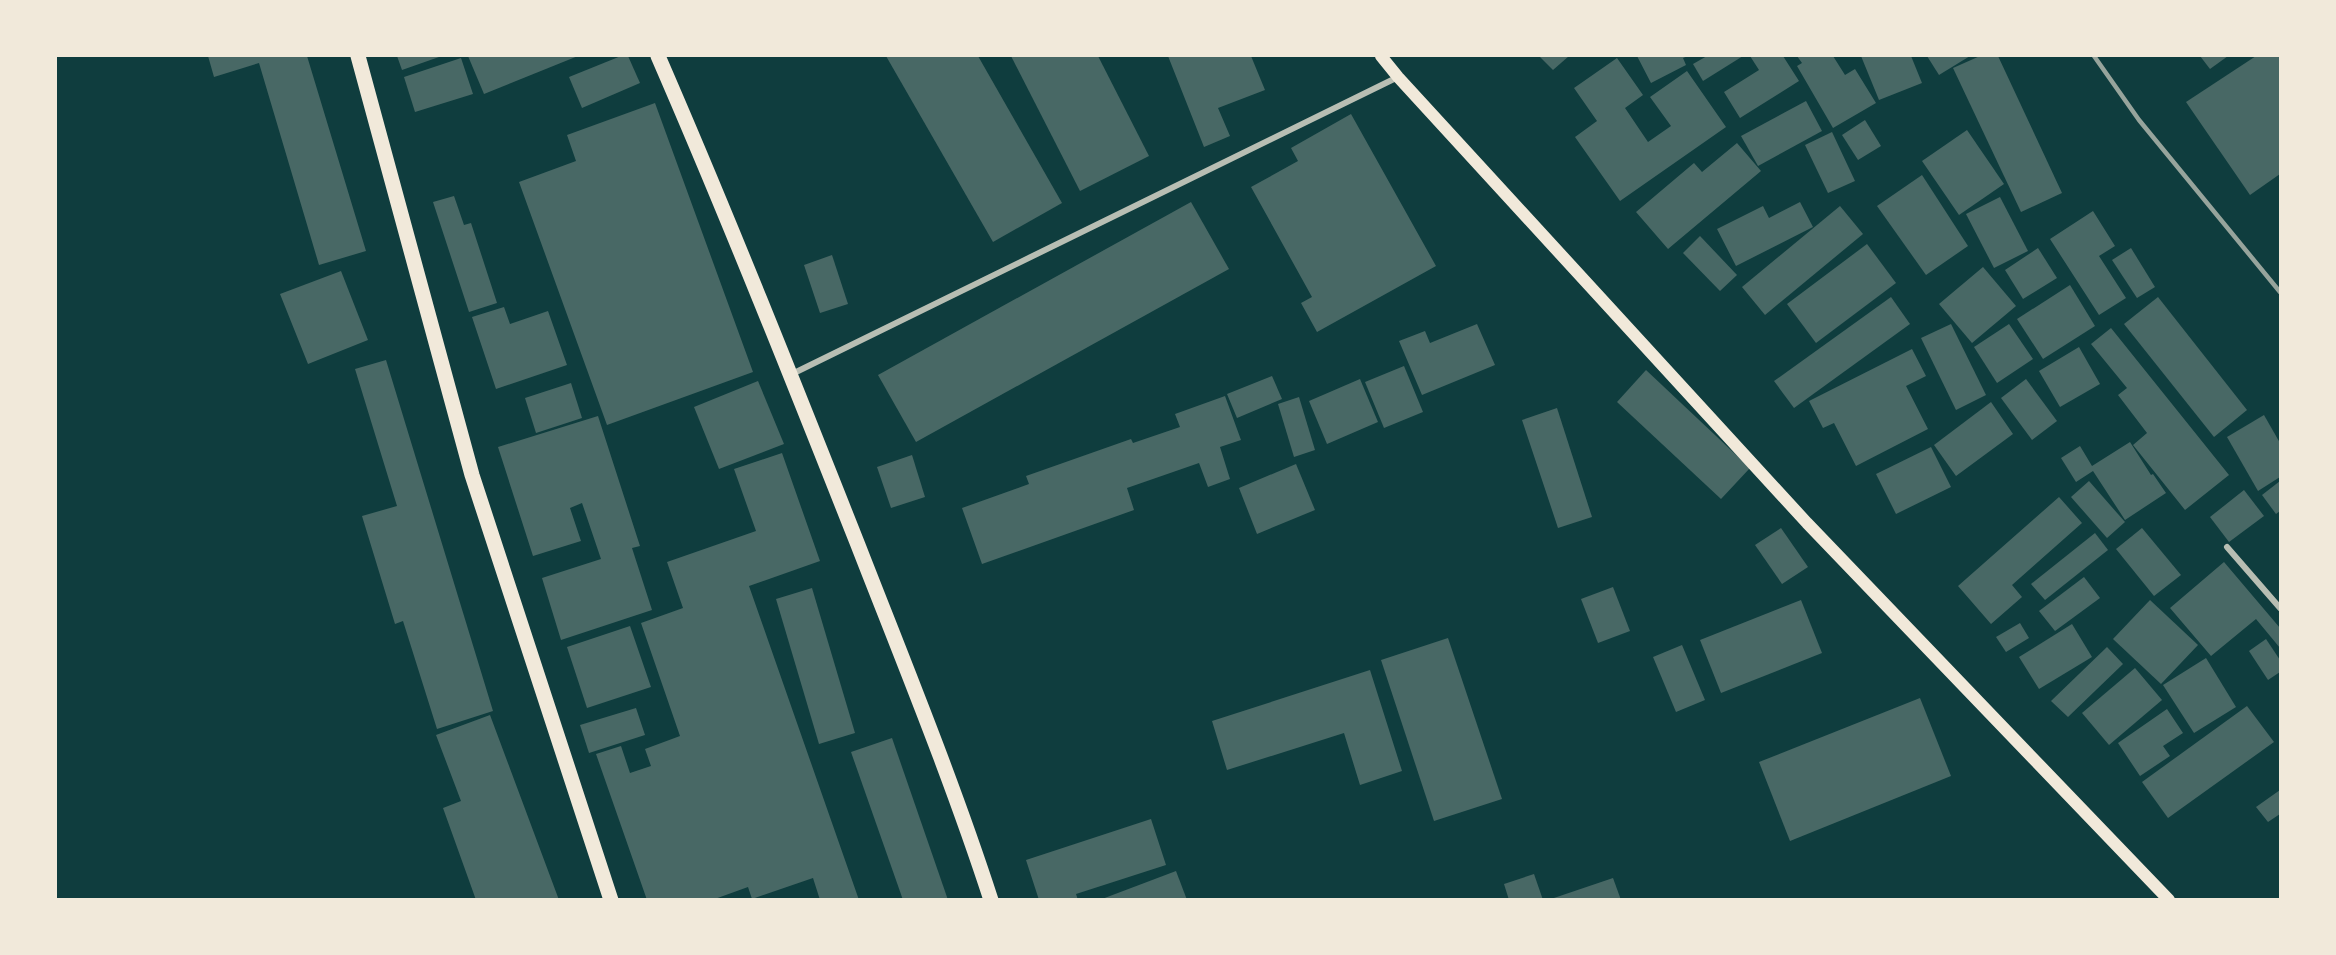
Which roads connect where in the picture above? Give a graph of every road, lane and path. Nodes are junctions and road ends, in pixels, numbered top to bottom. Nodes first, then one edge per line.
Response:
1 (358, 56) edge
2 (658, 56) edge
3 (1381, 56) edge
4 (1398, 77) junction
5 (790, 375) junction
6 (2227, 547) dead end
7 (2280, 608) edge
8 (611, 900) edge
9 (992, 900) edge
10 (2169, 900) edge

1 - 8 main road
2 - 5 main road
3 - 4 main road
4 - 5 street
4 - 10 main road
5 - 9 main road
6 - 7 street

